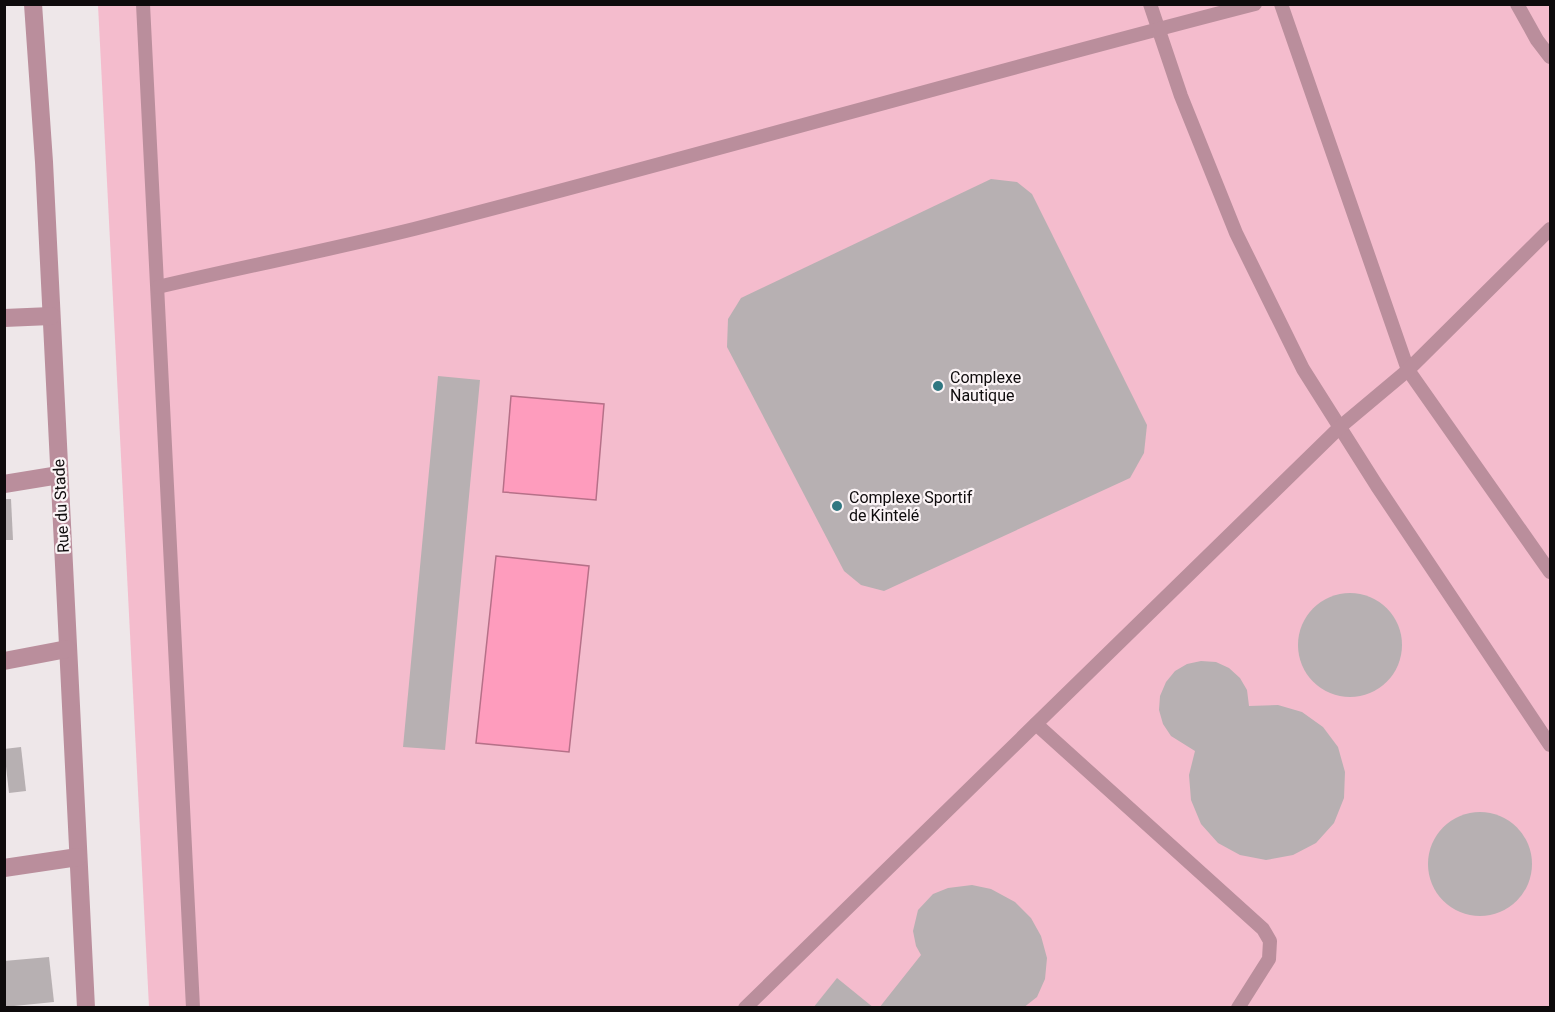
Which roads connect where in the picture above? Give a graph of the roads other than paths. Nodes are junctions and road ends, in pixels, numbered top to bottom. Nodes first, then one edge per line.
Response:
1 (33, 4) edge
2 (143, 4) edge
3 (1150, 4) edge
4 (1255, 4) edge
5 (1281, 4) edge
6 (1517, 4) edge
7 (1158, 29) junction
8 (1551, 57) edge
9 (1551, 230) edge
10 (158, 286) junction
11 (51, 316) junction
12 (4, 318) edge
13 (1408, 370) junction
14 (1340, 427) junction
15 (59, 475) junction
16 (4, 484) edge
17 (1551, 572) edge
18 (67, 649) junction
19 (4, 661) edge
20 (1036, 724) junction
21 (1551, 745) edge
22 (78, 857) junction
23 (4, 868) edge
24 (86, 1008) edge
25 (193, 1008) edge
26 (745, 1008) edge
27 (1238, 1008) edge

1 - 11 street, Rue du Stade
2 - 10 lane
3 - 7 lane
4 - 7 lane
5 - 13 lane
6 - 8 lane
7 - 10 lane
7 - 14 lane
9 - 13 lane
10 - 25 lane
11 - 12 street
11 - 15 street, Rue du Stade
13 - 14 lane
13 - 17 lane
14 - 20 lane
14 - 21 lane
15 - 16 street
15 - 18 street, Rue du Stade
18 - 19 street
18 - 22 street, Rue du Stade
20 - 26 lane
20 - 27 lane
22 - 23 street
22 - 24 street, Rue du Stade

